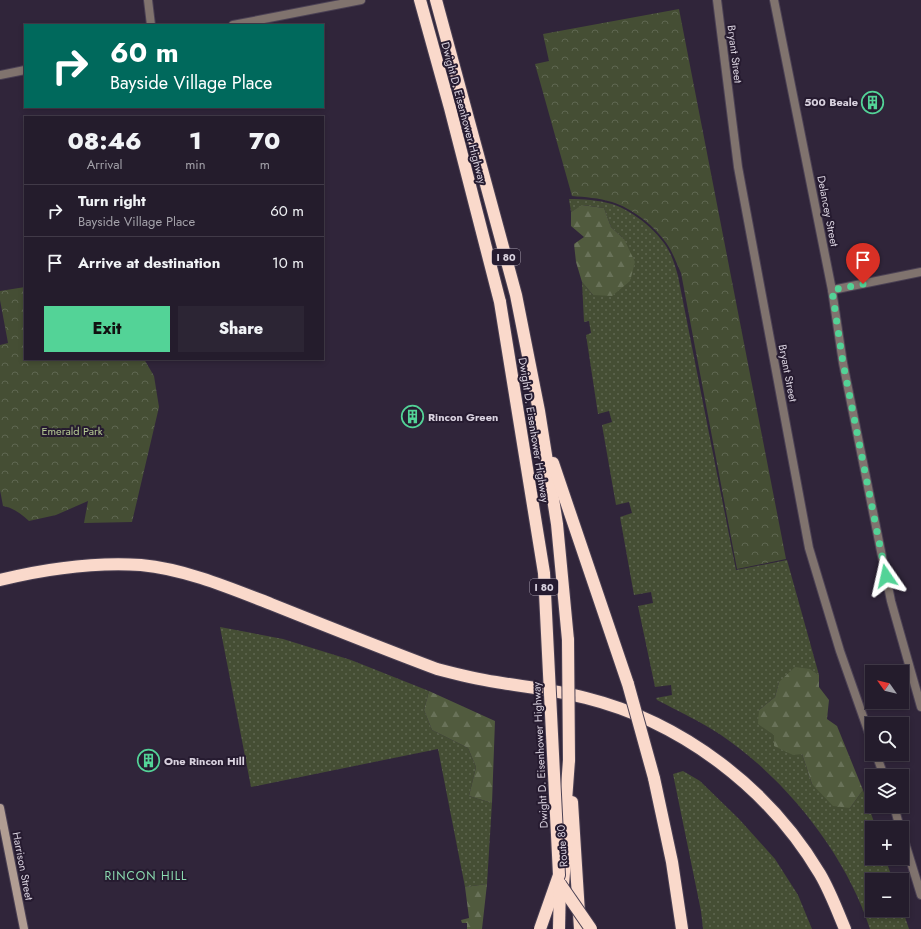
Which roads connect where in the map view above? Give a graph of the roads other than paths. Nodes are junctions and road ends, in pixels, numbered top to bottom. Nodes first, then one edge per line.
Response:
1 (148, 0) edge
2 (361, 0) edge
3 (420, 0) edge
4 (436, 0) edge
5 (717, 0) edge
6 (774, 0) edge
7 (151, 24) edge
8 (238, 24) edge
9 (24, 70) edge
10 (0, 75) edge
11 (921, 272) edge
12 (832, 290) junction
13 (539, 411) junction
14 (0, 580) edge
15 (921, 707) edge
16 (865, 722) edge
17 (569, 760) junction
18 (0, 808) edge
19 (909, 856) edge
20 (559, 879) junction
21 (921, 895) edge
22 (24, 929) edge
23 (540, 929) edge
24 (546, 929) edge
25 (559, 929) edge
26 (580, 929) edge
27 (590, 929) edge
28 (682, 929) edge
29 (845, 929) edge

1 - 7 street
2 - 8 street
3 - 20 highway, Dwight D. Eisenhower Highway / I 80, bridge
4 - 13 highway, Dwight D. Eisenhower Highway / I 80
5 - 16 street, Bryant Street
6 - 12 street, Delancey Street
9 - 10 street
11 - 12 street
12 - 15 street, Delancey Street
13 - 17 highway, Dwight D. Eisenhower Highway / I 80, bridge
13 - 28 highway, bridge
14 - 29 highway
17 - 24 highway
17 - 25 highway
17 - 26 highway, Route 80 / I 80
18 - 22 main road, Harrison Street
19 - 21 street
20 - 23 highway, bridge
20 - 25 highway, I 80, bridge
20 - 27 highway, bridge

